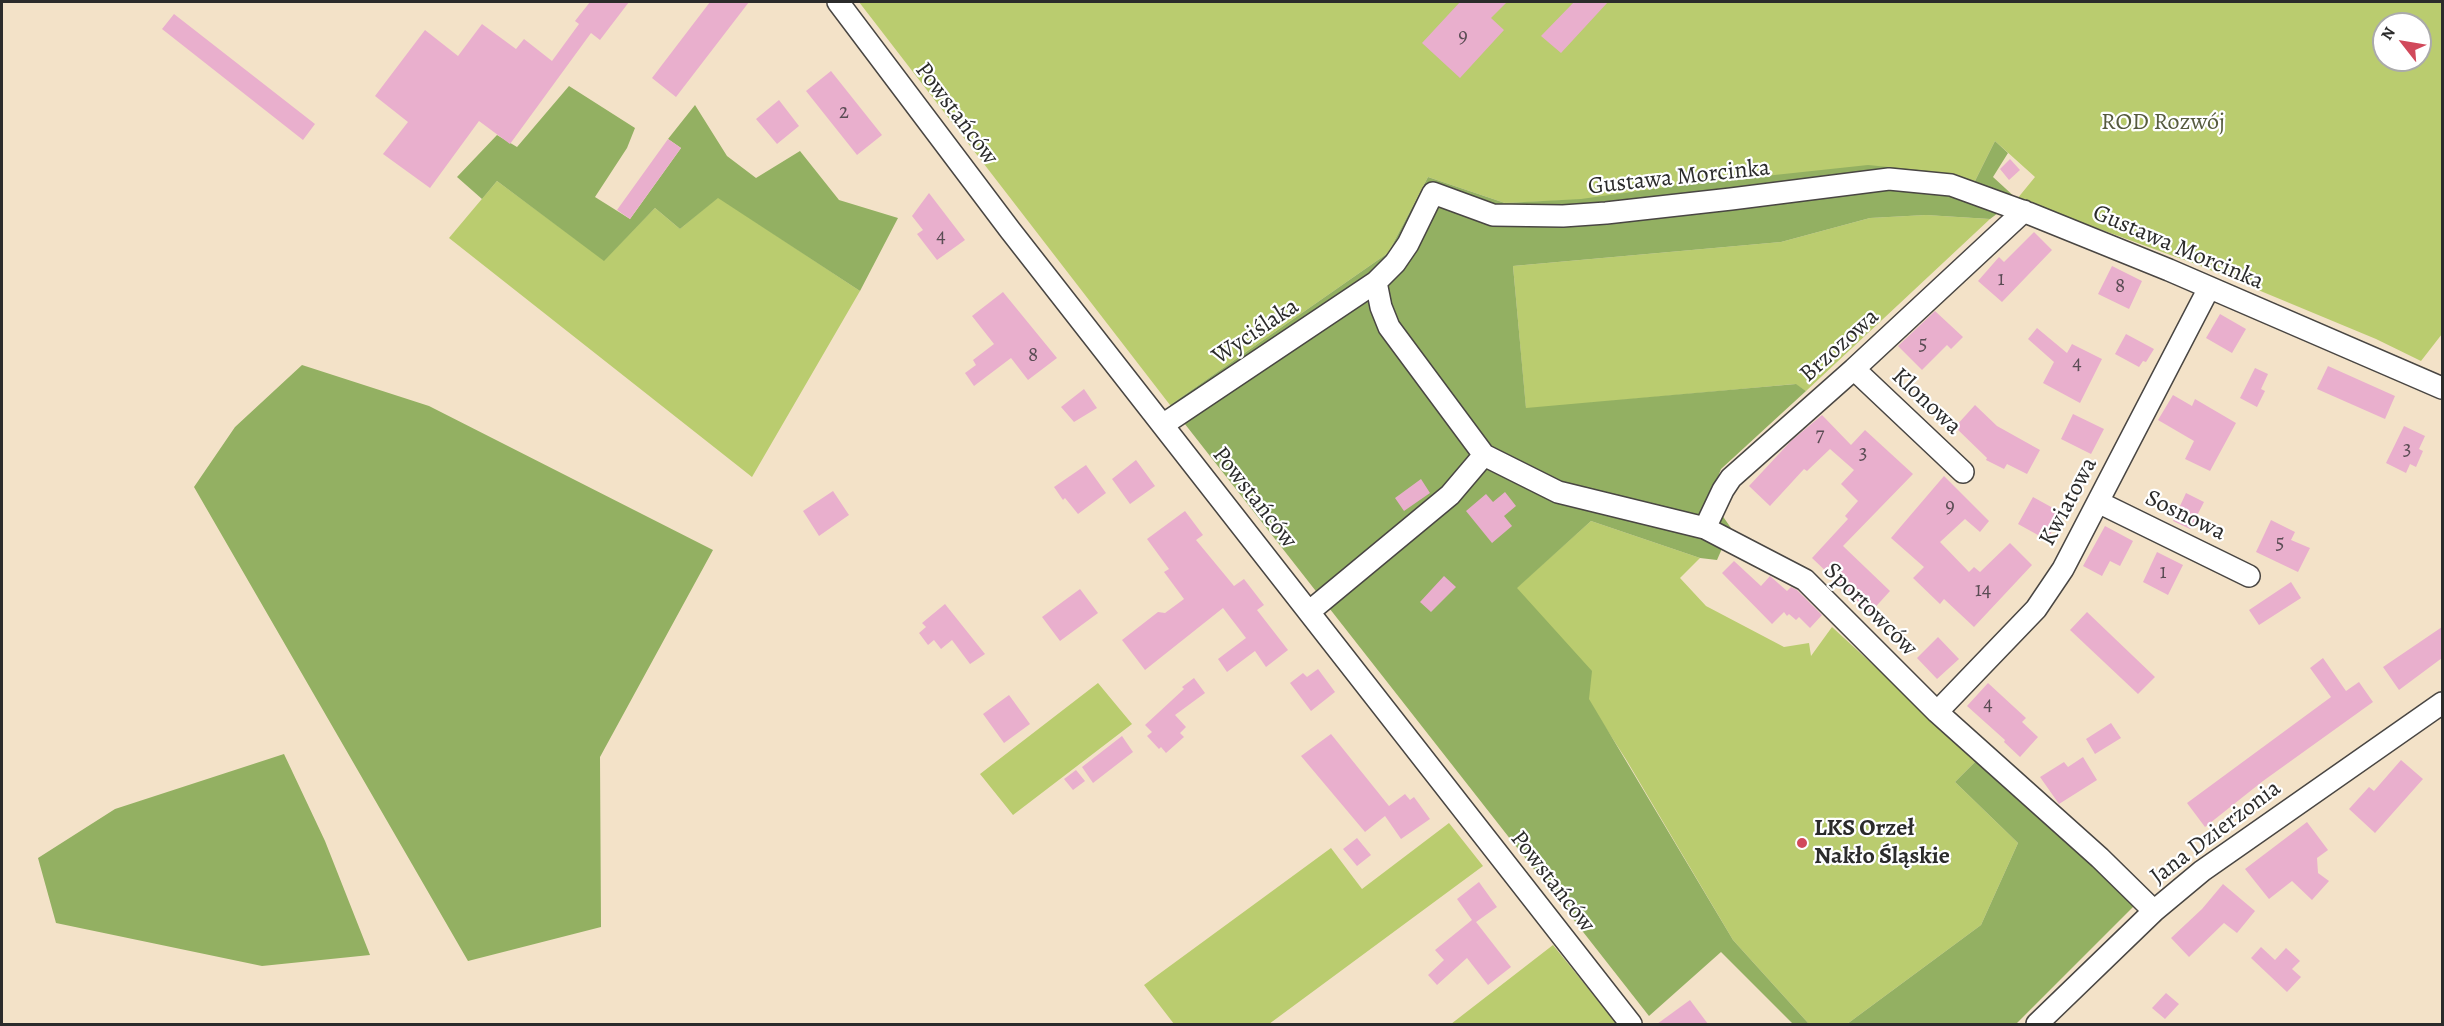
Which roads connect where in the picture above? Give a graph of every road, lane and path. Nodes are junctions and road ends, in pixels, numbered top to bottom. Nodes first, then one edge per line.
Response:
1 (838, 2) edge
2 (2024, 211) junction
3 (1376, 282) junction
4 (2209, 288) junction
5 (1854, 369) junction
6 (2442, 388) edge
7 (1164, 424) junction
8 (1484, 455) junction
9 (1964, 472) dead end
10 (2098, 502) junction
11 (1705, 528) junction
12 (2249, 576) dead end
13 (1310, 611) junction
14 (2442, 703) edge
15 (1937, 712) junction
16 (2154, 911) junction
17 (1631, 1024) edge
18 (2037, 1024) edge

1 - 7 street, Powstańców
2 - 3 street, Gustawa Morcinka
2 - 4 street, Gustawa Morcinka
2 - 5 street, Brzozowa
3 - 7 street, Wyciślaka
3 - 8 street
4 - 6 street, Gustawa Morcinka
4 - 10 street, Kwiatowa
5 - 9 street, Klonowa
5 - 11 street, Brzozowa
7 - 13 street, Powstańców
8 - 11 street, Sportowców
8 - 13 street
10 - 12 street, Sosnowa
10 - 15 street, Kwiatowa
11 - 15 street, Sportowców
13 - 17 street, Powstańców
14 - 16 street, Jana Dzierżonia
15 - 16 street, Sportowców
16 - 18 street, Jana Dzierżonia

